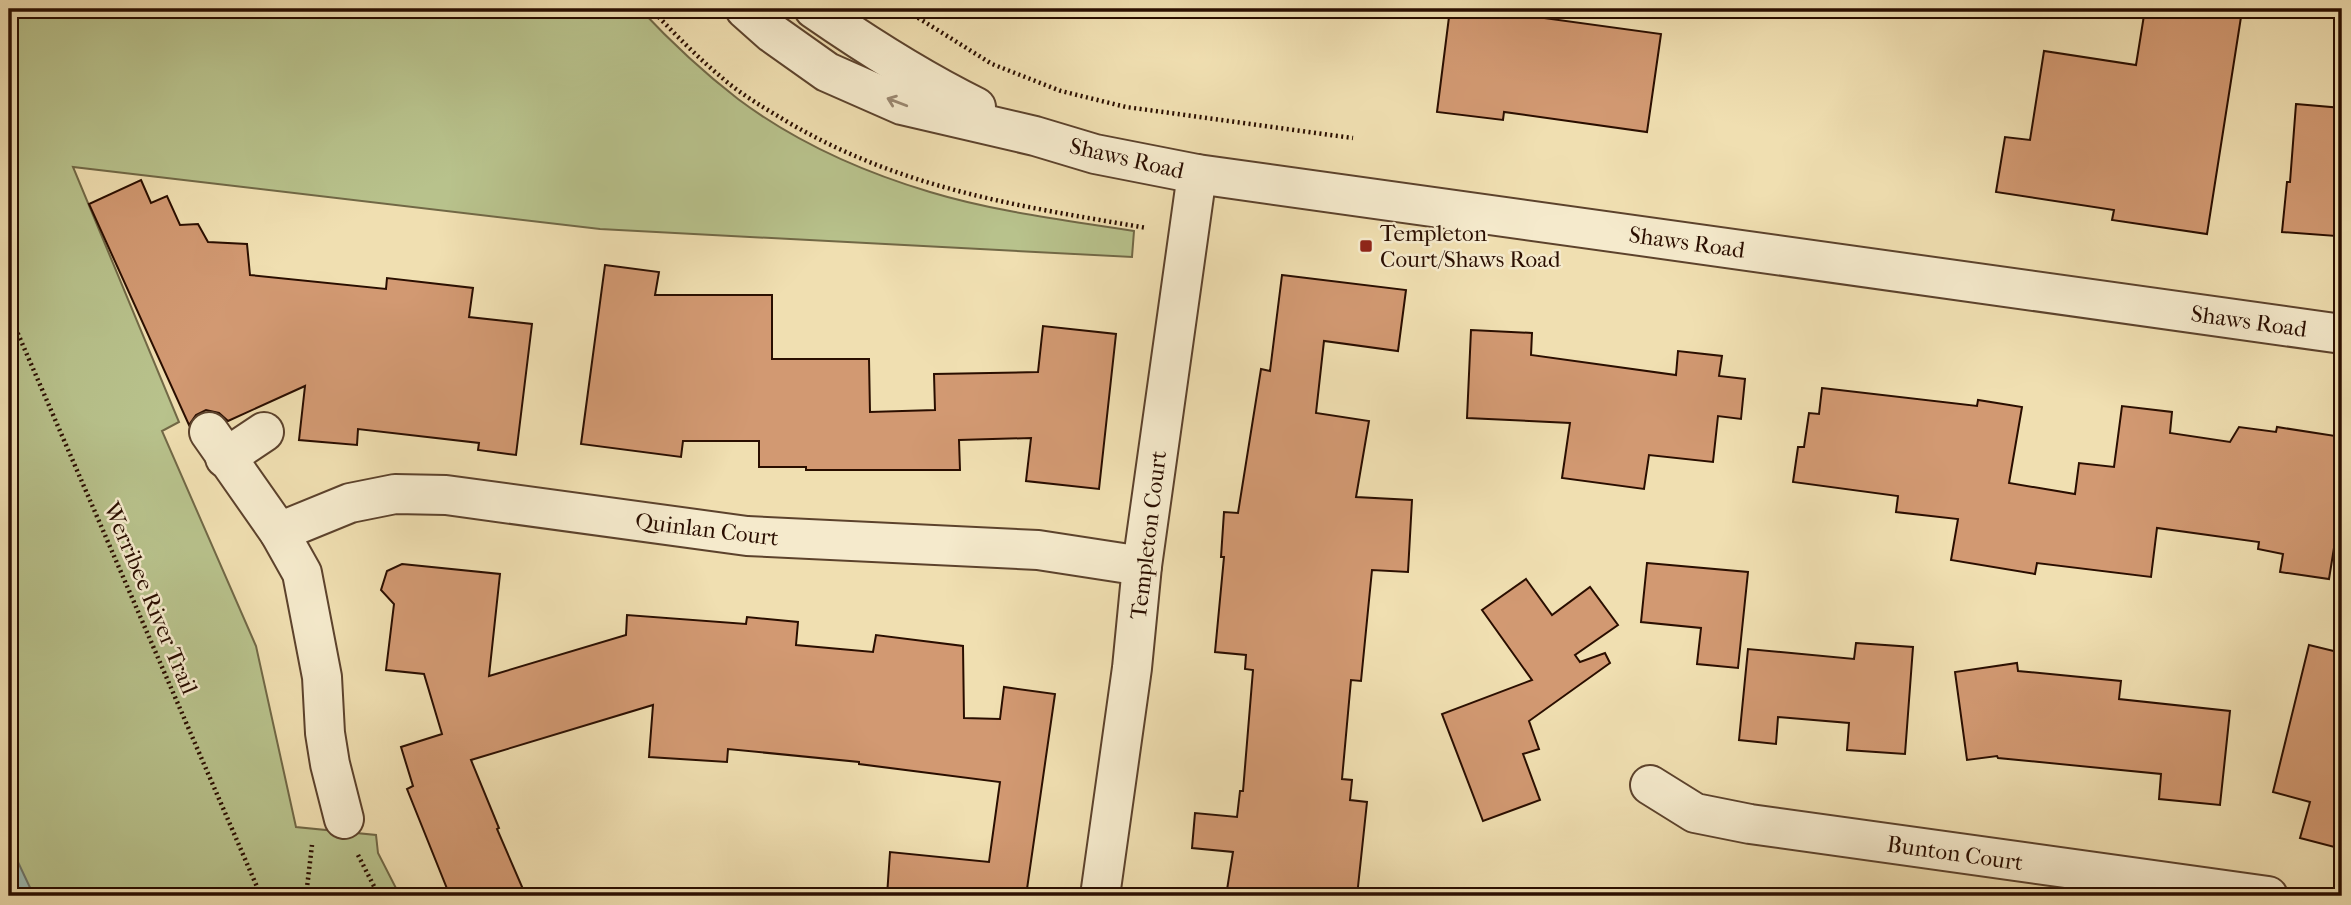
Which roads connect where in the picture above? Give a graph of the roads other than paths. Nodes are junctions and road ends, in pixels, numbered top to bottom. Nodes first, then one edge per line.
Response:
1 (745, 9) edge
2 (814, 9) edge
3 (1035, 136) junction
4 (1197, 174) junction
5 (2342, 334) edge
6 (264, 432) dead end
7 (279, 532) junction
8 (1142, 566) junction
9 (1650, 785) dead end
10 (344, 819) dead end
11 (1100, 896) edge
12 (2268, 896) edge

3 -> 1 street, Shaws Road
2 - 3 street, Shaws Road
3 - 4 street, Shaws Road
4 - 5 street, Shaws Road
4 - 8 street, Templeton Court
6 - 7 street
7 - 8 street, Quinlan Court
7 - 10 street
8 - 11 street, Templeton Court
9 - 12 street, Bunton Court

